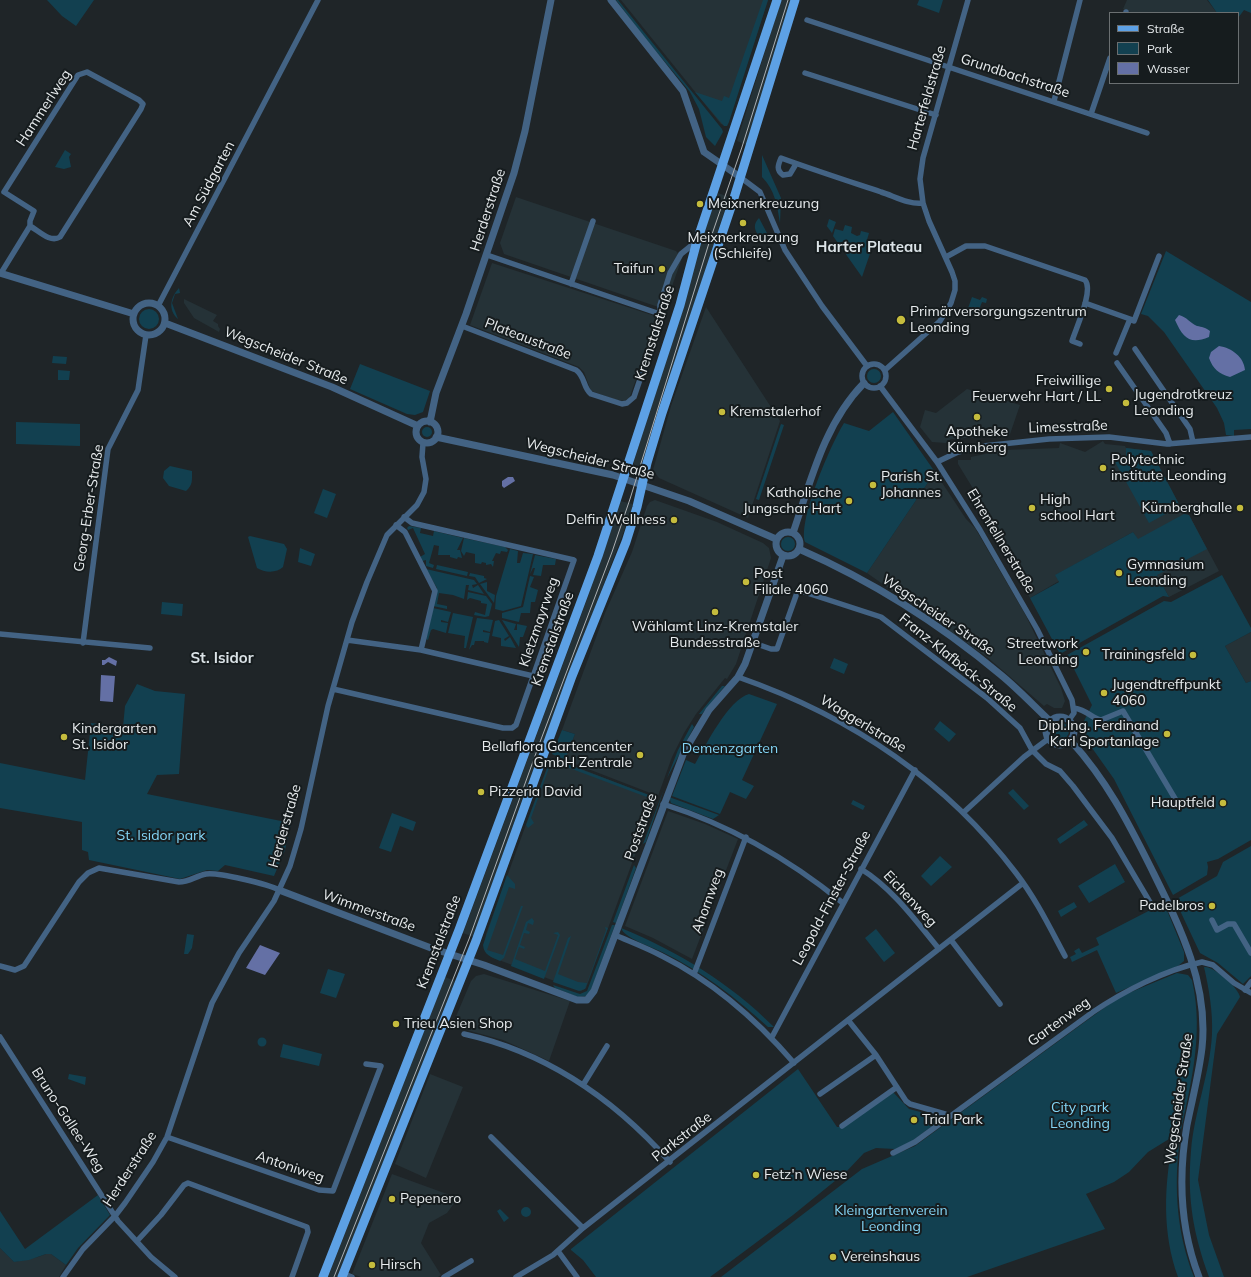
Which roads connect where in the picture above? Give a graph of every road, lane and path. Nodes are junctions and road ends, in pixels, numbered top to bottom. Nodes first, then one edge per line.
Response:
1 (318, 0) edge
2 (551, 0) edge
3 (611, 0) edge
4 (777, 0) edge
5 (795, 0) edge
6 (968, 0) edge
7 (1080, 0) edge
8 (808, 20) dead end
9 (1109, 61) edge
10 (950, 68) junction
11 (805, 72) dead end
12 (1054, 101) junction
13 (1091, 114) junction
14 (936, 115) junction
15 (1147, 133) dead end
16 (796, 164) dead end
17 (723, 165) junction
18 (740, 177) junction
19 (923, 203) junction
20 (592, 221) dead end
21 (30, 226) junction
22 (698, 241) junction
23 (487, 255) junction
24 (1159, 256) dead end
25 (946, 257) junction
26 (0, 273) edge
27 (571, 284) junction
28 (1085, 303) junction
29 (158, 306) junction
30 (134, 314) junction
31 (660, 314) junction
32 (1130, 319) junction
33 (165, 323) junction
34 (462, 326) junction
35 (146, 335) junction
36 (1080, 344) dead end
37 (1135, 349) dead end
38 (1116, 354) dead end
39 (1117, 363) dead end
40 (867, 366) junction
41 (885, 370) junction
42 (864, 383) junction
43 (880, 386) junction
44 (430, 422) junction
45 (418, 426) junction
46 (1251, 436) edge
47 (436, 437) junction
48 (423, 442) junction
49 (1194, 442) junction
50 (1170, 444) junction
51 (937, 462) junction
52 (623, 478) junction
53 (642, 484) junction
54 (404, 517) junction
55 (396, 525) junction
56 (793, 533) junction
57 (776, 539) junction
58 (799, 550) junction
59 (784, 556) junction
60 (0, 634) edge
61 (347, 640) junction
62 (754, 642) junction
63 (83, 643) junction
64 (150, 648) dead end
65 (421, 650) junction
66 (533, 676) junction
67 (738, 677) junction
68 (333, 689) junction
69 (1074, 708) junction
70 (1069, 720) junction
71 (1050, 721) junction
72 (1048, 739) junction
73 (1071, 741) junction
74 (1032, 750) junction
75 (915, 770) junction
76 (1177, 802) dead end
77 (663, 804) junction
78 (964, 812) junction
79 (746, 837) junction
80 (861, 869) junction
81 (1023, 883) junction
82 (279, 890) junction
83 (843, 903) junction
84 (1151, 904) dead end
85 (1212, 920) dead end
86 (615, 935) junction
87 (951, 940) junction
88 (939, 949) junction
89 (1251, 953) edge
90 (450, 954) junction
91 (1065, 956) dead end
92 (469, 960) junction
93 (1193, 964) junction
94 (0, 966) edge
95 (694, 974) junction
96 (1251, 982) edge
97 (1245, 990) junction
98 (1251, 993) edge
99 (1000, 1004) dead end
100 (848, 1020) junction
101 (464, 1034) dead end
102 (0, 1037) edge
103 (772, 1037) junction
104 (607, 1046) dead end
105 (876, 1055) junction
106 (794, 1063) junction
107 (366, 1064) dead end
108 (583, 1085) junction
109 (897, 1087) junction
110 (820, 1094) dead end
111 (948, 1117) junction
112 (842, 1126) dead end
113 (167, 1137) junction
114 (491, 1137) dead end
115 (893, 1153) dead end
116 (670, 1162) junction
117 (115, 1216) junction
118 (584, 1228) junction
119 (137, 1241) junction
120 (558, 1251) junction
121 (471, 1261) dead end
122 (346, 1276) edge
123 (63, 1277) edge
124 (175, 1277) edge
125 (292, 1277) edge
126 (323, 1277) edge
127 (444, 1277) edge
128 (516, 1277) edge
129 (578, 1277) edge
130 (1199, 1277) edge

1 - 29 street, Am Südgarten
2 - 23 street, Herderstraße
3 - 17 street
4 - 17 main road, Kremstalstraße
5 - 18 main road
6 - 10 street, Harterfeldstraße
7 - 12 street
8 - 10 street, Grundbachstraße
9 - 13 street
10 - 12 street, Grundbachstraße
10 - 14 street, Harterfeldstraße
11 - 14 street
12 - 13 street, Grundbachstraße
13 - 15 street, Grundbachstraße
14 - 19 street, Harterfeldstraße
16 - 19 street
17 - 18 street
17 - 22 main road, Kremstalstraße
18 - 40 street
18 - 53 main road
19 - 25 street, Harterfeldstraße
20 - 27 street
21 - 21 street, Hammerlweg
21 - 26 street
22 - 31 street, Plateaustraße
22 - 52 main road, Kremstalstraße
23 - 27 street
23 - 34 street, Herderstraße
24 - 32 street
25 - 28 street
25 - 41 street, Harterfeldstraße
26 - 30 street
27 - 31 street
28 - 32 street
28 - 36 street
29 - 30 street
29 - 33 street
30 - 35 street
31 - 34 street, Plateaustraße
32 - 38 street
33 - 35 street
33 - 45 street, Wegscheider Straße
34 - 44 street, Herderstraße
35 - 63 street, Georg-Erber-Straße
37 - 49 street
39 - 50 street
40 - 41 street
40 - 42 street
41 - 43 street
42 - 43 street
42 - 56 street
43 - 51 street, Ehrenfellnerstraße
44 - 45 street
44 - 47 street
45 - 48 street
46 - 49 street, Limesstraße
47 - 48 street
47 - 52 street, Wegscheider Straße
48 - 54 street, Herderstraße
49 - 50 street, Limesstraße
50 - 51 street, Limesstraße
51 - 69 street, Ehrenfellnerstraße
52 - 53 street, Wegscheider Straße
52 - 90 main road, Kremstalstraße
53 - 57 street, Wegscheider Straße
53 - 92 main road
54 - 55 street, Herderstraße
54 - 66 street, Kletzmayrweg
55 - 61 street, Herderstraße
55 - 65 street
56 - 57 street
56 - 58 street
57 - 59 street
58 - 59 street
58 - 71 street, Wegscheider Straße
59 - 62 street, Poststraße
60 - 63 street
61 - 65 street
61 - 68 street, Herderstraße
62 - 67 street, Poststraße
62 - 74 street, Franz-Klafböck-Straße
63 - 64 street
65 - 66 street
66 - 68 street, Kletzmayrweg
67 - 75 street, Waggerlstraße
67 - 77 street, Poststraße
68 - 82 street, Herderstraße
69 - 70 street
69 - 76 street
70 - 71 street
70 - 73 street
71 - 72 street
72 - 73 street
72 - 74 street
73 - 93 street, Wegscheider Straße
74 - 78 street
74 - 84 street, Franz-Klafböck-Straße
75 - 78 street, Waggerlstraße
75 - 80 street, Leopold-Finster-Straße
77 - 79 street
77 - 86 street, Poststraße
78 - 81 street, Waggerlstraße
79 - 83 street
79 - 95 street, Ahornweg
80 - 83 street, Leopold-Finster-Straße
80 - 88 street, Eichenweg
81 - 87 street
81 - 91 street, Waggerlstraße
82 - 90 street, Wimmerstraße
82 - 94 street
82 - 113 street, Herderstraße
83 - 103 street, Leopold-Finster-Straße
85 - 89 street
86 - 92 street, Poststraße
86 - 95 street
87 - 88 street
87 - 99 street
88 - 100 street
90 - 92 street, Wimmerstraße
90 - 126 main road, Kremstalstraße
92 - 122 main road
93 - 97 street
93 - 111 street, Gartenweg
93 - 130 street, Wegscheider Straße
95 - 103 street
96 - 97 street
97 - 98 street
100 - 105 street
100 - 106 street, Parkstraße
101 - 108 street
102 - 117 street, Bruno-Gallee-Weg
103 - 106 street
104 - 108 street
105 - 109 street
105 - 110 street
106 - 116 street, Parkstraße
107 - 113 street, Antoniweg
108 - 116 street
109 - 111 street
109 - 112 street
111 - 115 street, Gartenweg
113 - 117 street, Herderstraße
114 - 118 street
116 - 118 street, Parkstraße
117 - 119 street, Bruno-Gallee-Weg
117 - 123 street, Herderstraße
118 - 120 street, Parkstraße
119 - 124 street, Bruno-Gallee-Weg
119 - 125 street
120 - 128 street, Parkstraße
120 - 129 street
121 - 127 street

